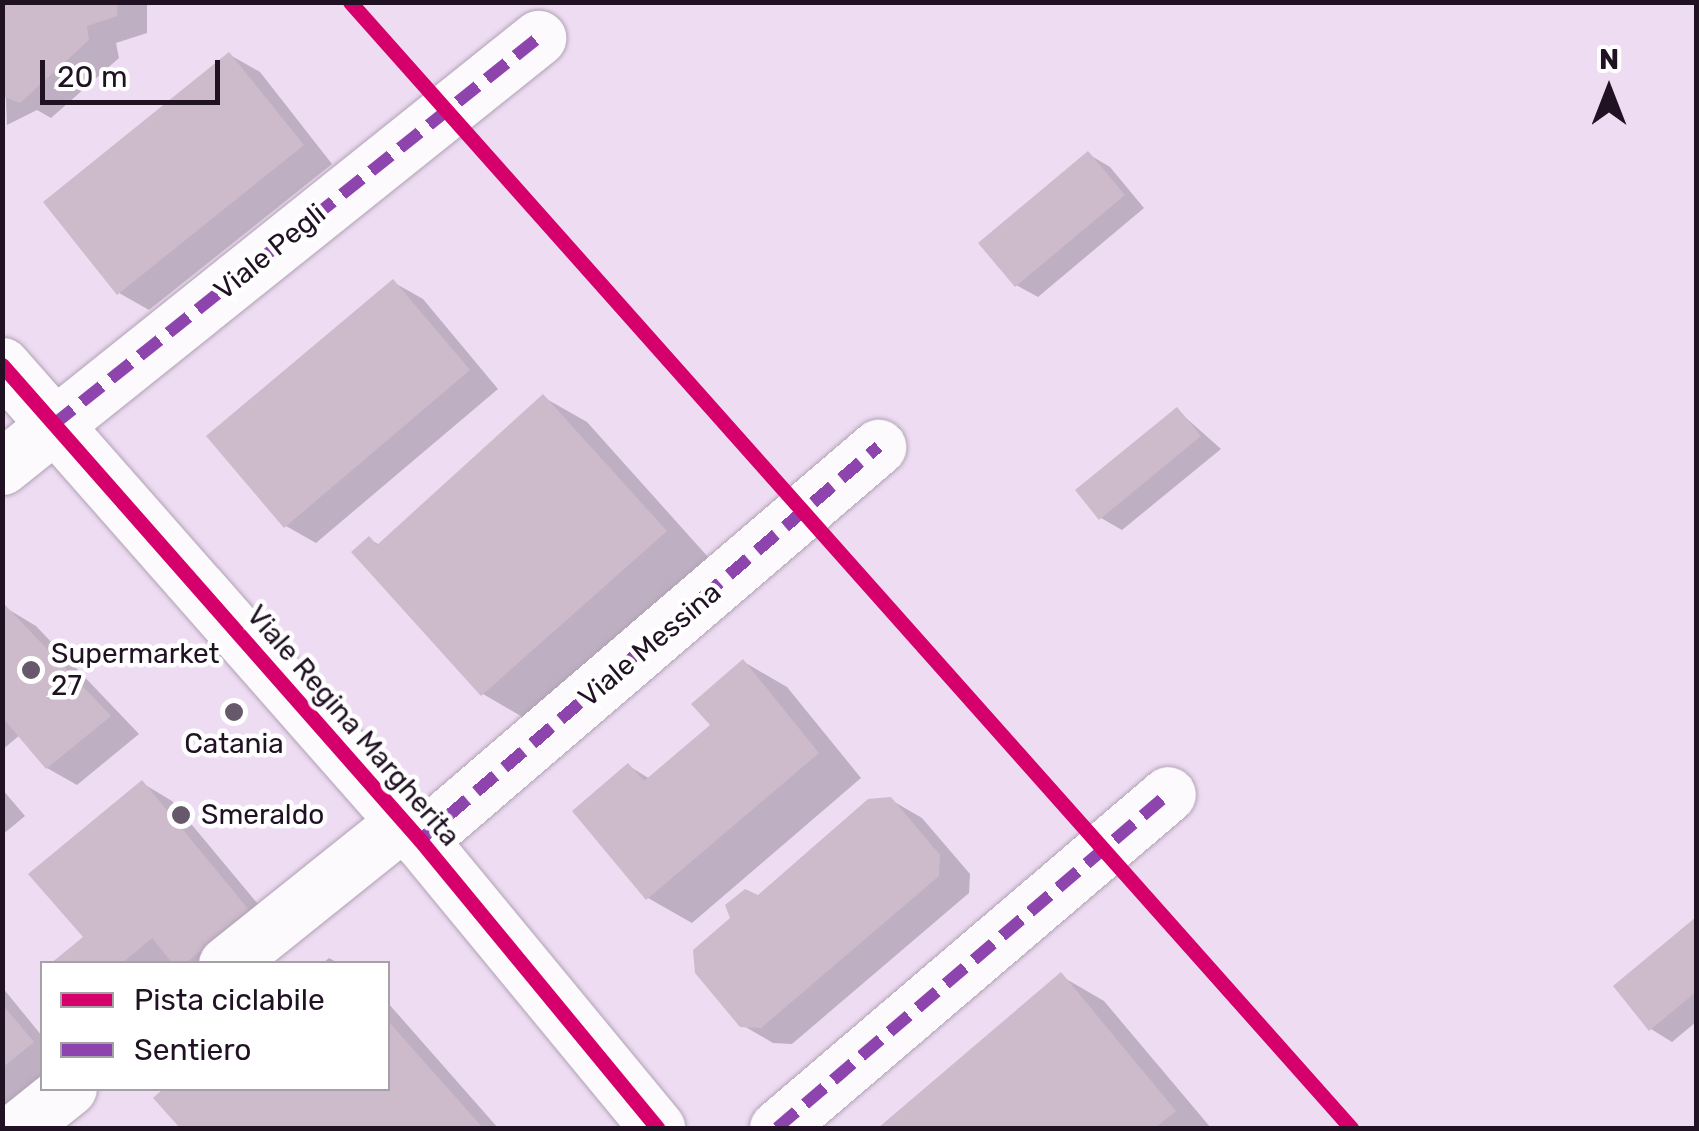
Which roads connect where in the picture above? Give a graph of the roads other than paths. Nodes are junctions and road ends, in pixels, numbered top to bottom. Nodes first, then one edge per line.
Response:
1 (538, 38) dead end
2 (2, 365) edge
3 (54, 425) junction
4 (878, 447) dead end
5 (2, 466) edge
6 (1168, 794) dead end
7 (411, 831) junction
8 (230, 961) edge
9 (65, 1091) edge
10 (19, 1128) edge
11 (656, 1128) edge
12 (777, 1128) edge

1 - 3 street, Viale Pegli
2 - 3 street, Viale Regina Margherita
3 - 5 street, Viale Pegli
3 - 7 street, Viale Regina Margherita
4 - 7 street, Viale Messina
6 - 12 street
7 - 8 street, Viale Messina
7 - 11 street, Viale Regina Margherita
9 - 10 street

